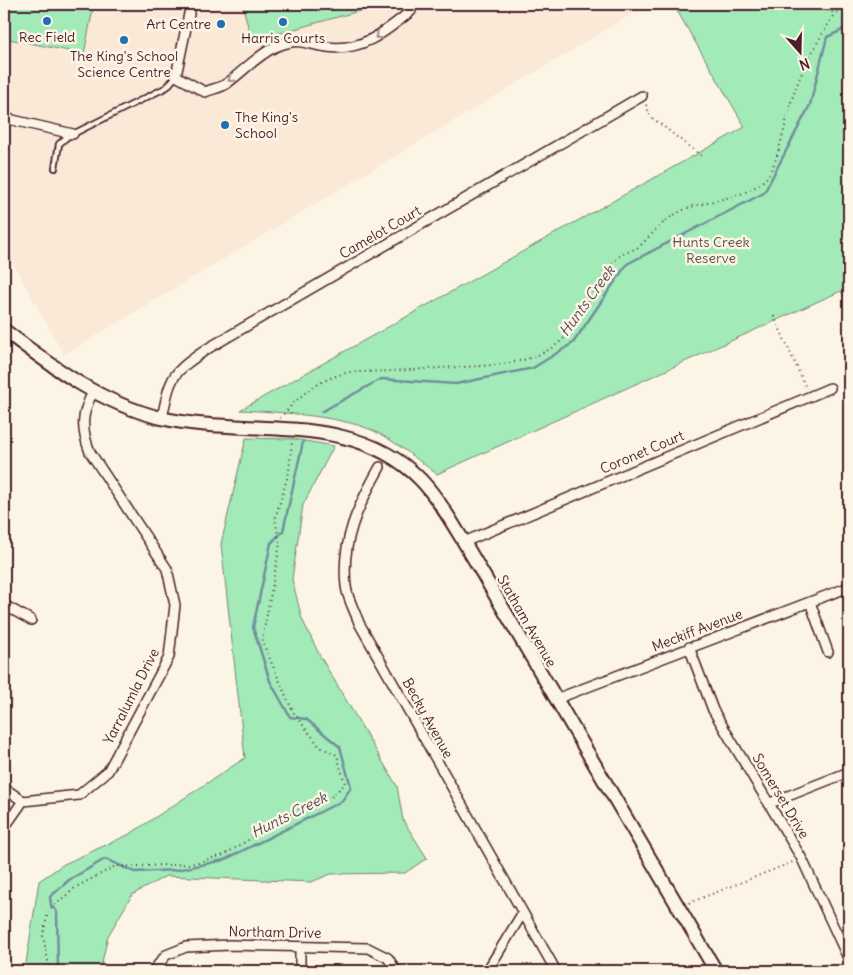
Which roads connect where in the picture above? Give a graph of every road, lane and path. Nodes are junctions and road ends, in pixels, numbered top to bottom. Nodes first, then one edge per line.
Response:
1 (191, 4) edge
2 (412, 4) edge
3 (808, 4) edge
4 (849, 7) edge
5 (835, 13) junction
6 (176, 76) junction
7 (642, 96) joint
8 (4, 118) edge
9 (73, 134) junction
10 (703, 157) dead end
11 (55, 168) dead end
12 (774, 316) dead end
13 (4, 330) edge
14 (830, 388) dead end
15 (93, 392) junction
16 (810, 397) junction
17 (162, 418) junction
18 (272, 427) junction
19 (293, 429) junction
20 (380, 467) dead end
21 (464, 542) junction
22 (849, 587) edge
23 (810, 602) junction
24 (4, 605) edge
25 (31, 620) dead end
26 (689, 647) junction
27 (828, 652) dead end
28 (556, 699) junction
29 (849, 772) edge
30 (4, 788) edge
31 (23, 801) junction
32 (770, 803) junction
33 (4, 828) edge
34 (802, 859) junction
35 (689, 902) dead end
36 (522, 914) junction
37 (300, 947) junction
38 (847, 950) edge
39 (849, 960) edge
40 (50, 971) edge
41 (153, 971) edge
42 (300, 971) edge
43 (396, 971) edge
44 (486, 971) edge
45 (556, 971) edge
46 (716, 971) edge

1 - 6 street
2 -> 6 street
3 - 5 path
4 - 5 path
5 - 18 path
6 - 9 lane
7 - 10 path
7 - 17 street, Camelot Court
8 - 9 street
9 - 11 lane
12 - 16 path
13 - 15 main road, Statham Avenue
14 - 16 street, Coronet Court
15 - 17 main road, Statham Avenue
15 - 31 street, Yarralumla Drive
16 - 21 street, Coronet Court
17 - 18 main road, Statham Avenue
18 - 19 main road, Statham Avenue
19 - 21 main road, Statham Avenue
19 - 40 path
20 - 36 street, Becky Avenue
21 - 28 main road, Statham Avenue
22 - 23 street, Meckiff Avenue
23 - 26 street, Meckiff Avenue
23 - 27 street
24 - 25 street
26 - 28 street, Meckiff Avenue
26 - 32 street, Somerset Drive
28 - 46 main road, Statham Avenue
29 - 32 street
30 - 31 street
31 - 33 street
32 - 34 street, Somerset Drive
34 - 35 path
34 - 38 street, Somerset Drive
36 - 44 street
36 - 45 street, Becky Avenue
37 - 41 street, Northam Drive
37 - 42 street
37 - 43 street, Northam Drive
38 - 39 street, Somerset Drive

